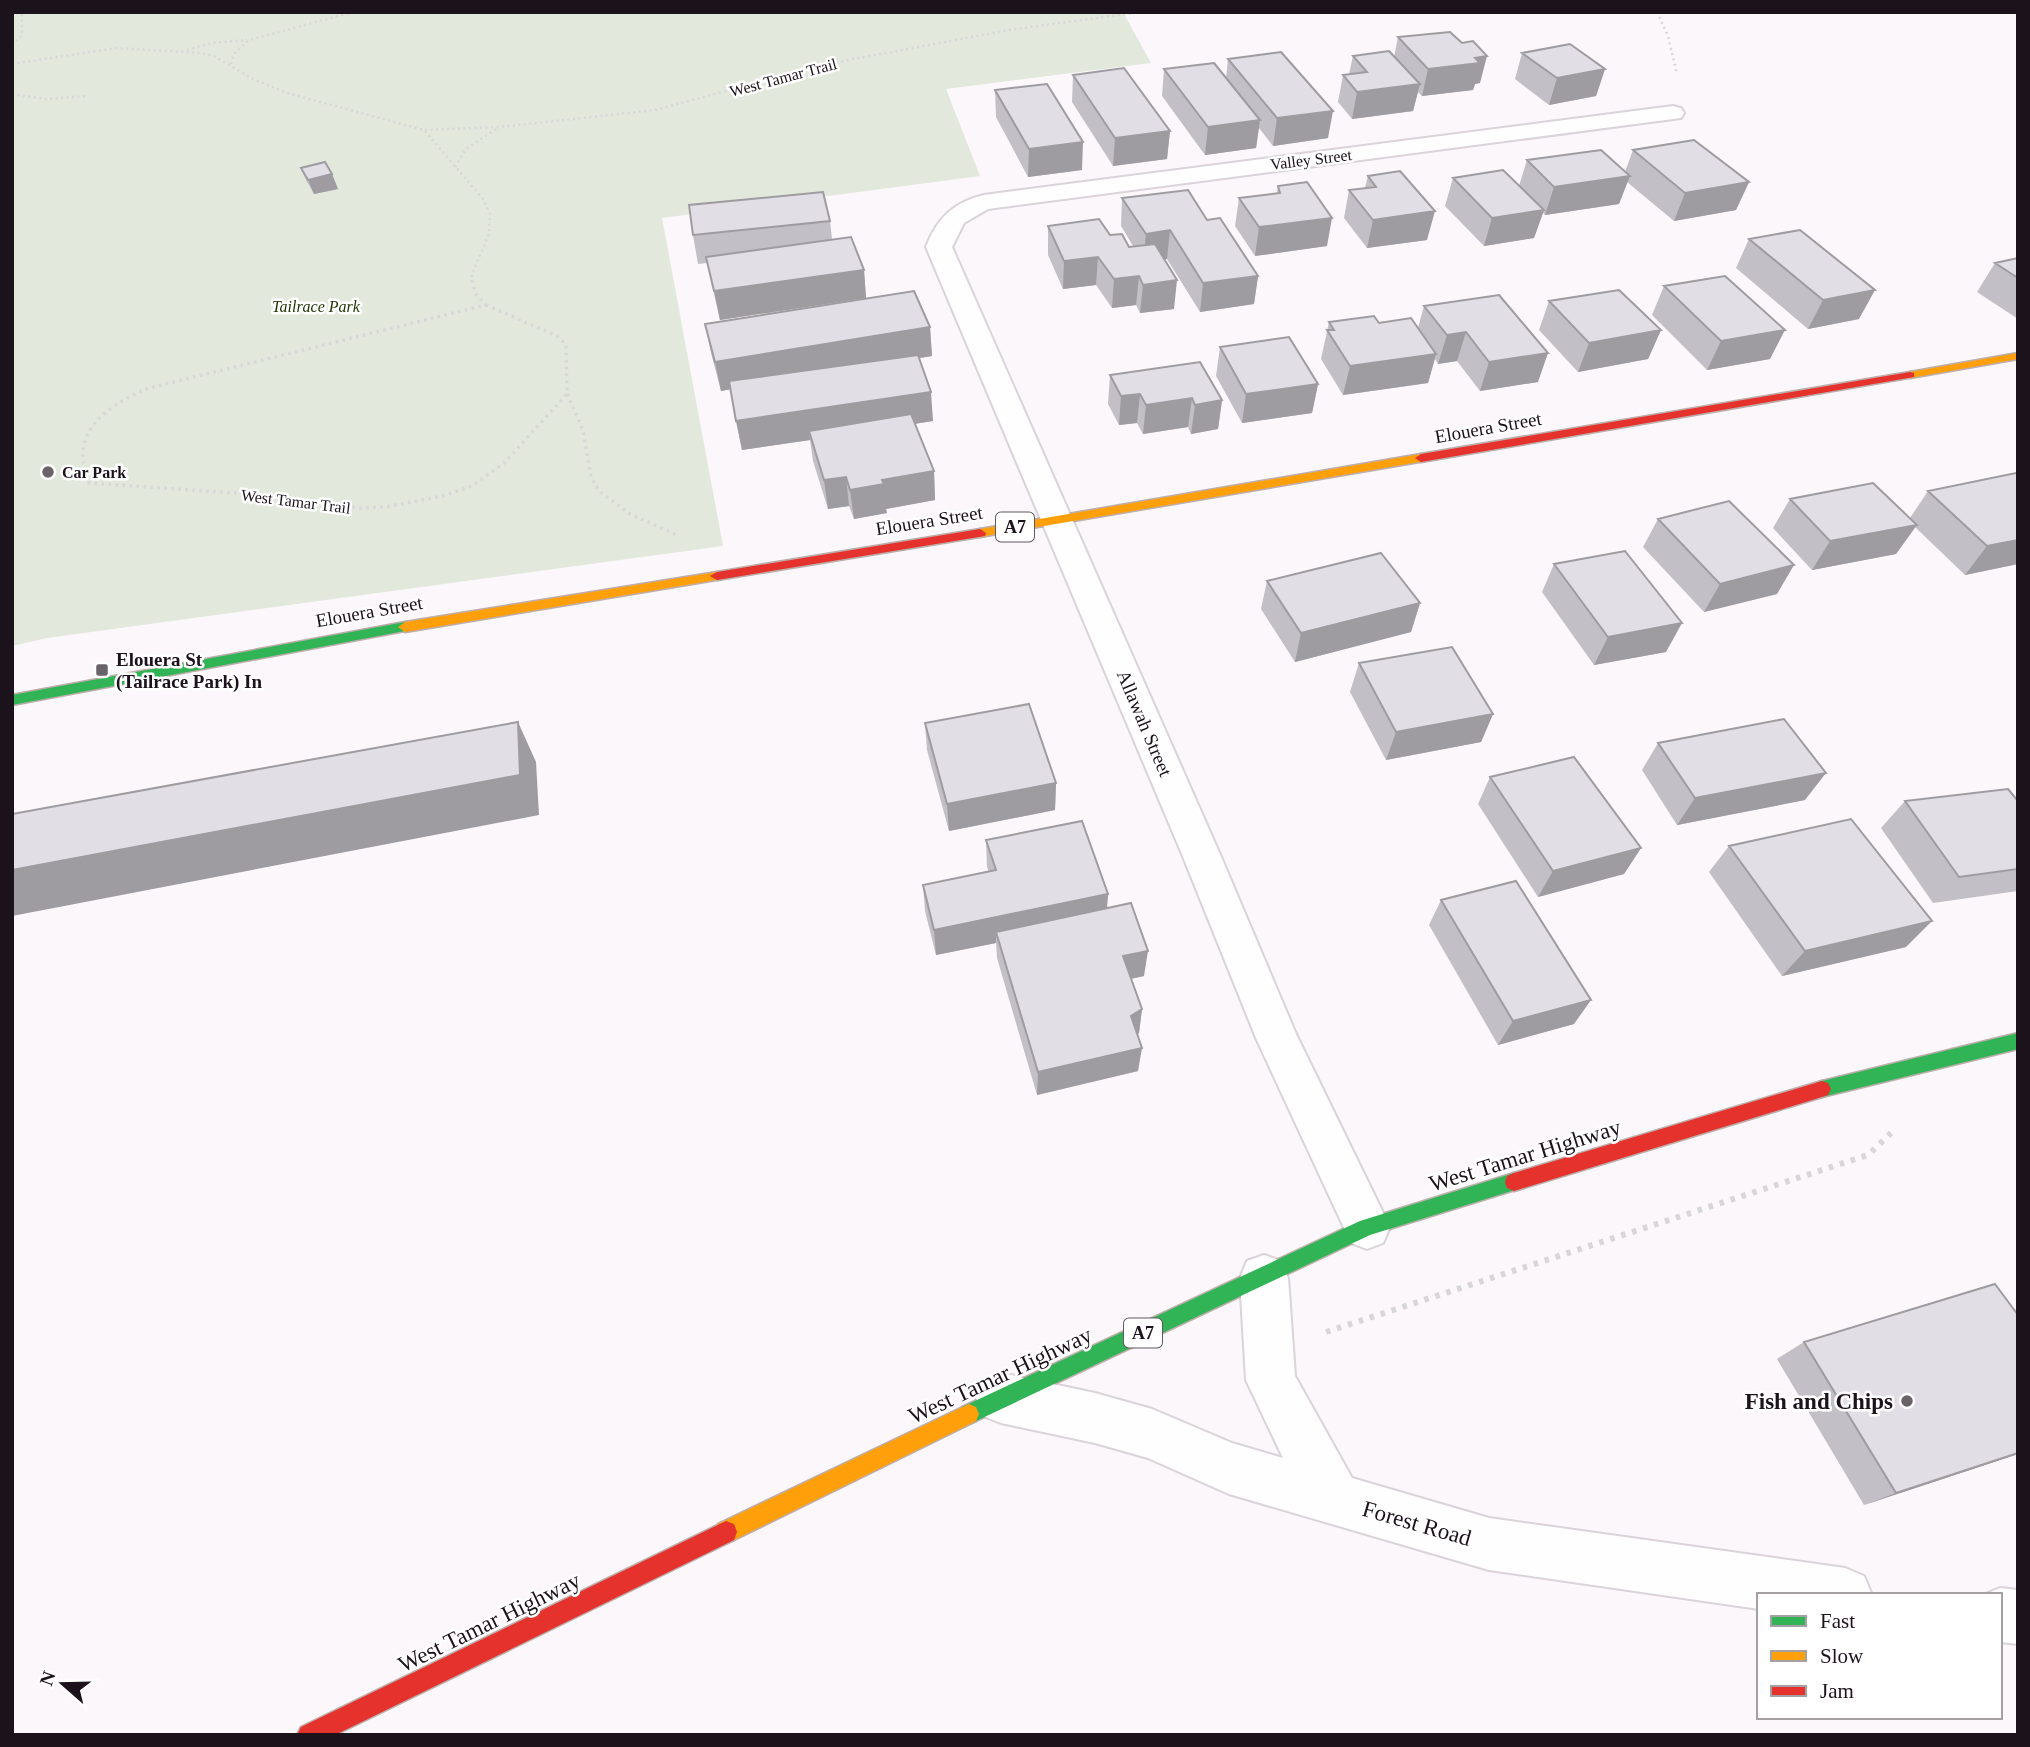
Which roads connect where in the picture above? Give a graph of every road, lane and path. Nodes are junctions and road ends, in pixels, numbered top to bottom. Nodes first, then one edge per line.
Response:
1 (22, 12) edge
2 (352, 12) edge
3 (1140, 12) edge
4 (1657, 12) edge
5 (249, 40) junction
6 (12, 45) edge
7 (183, 51) junction
8 (12, 64) edge
9 (231, 64) junction
10 (12, 94) edge
11 (89, 96) dead end
12 (1674, 113) joint
13 (500, 127) junction
14 (424, 130) junction
15 (455, 167) junction
16 (953, 218) joint
17 (486, 305) junction
18 (2018, 356) edge
19 (567, 394) junction
20 (1055, 521) junction
21 (689, 540) dead end
22 (12, 700) edge
23 (2018, 1041) edge
24 (1891, 1133) dead end
25 (1367, 1227) junction
26 (1264, 1278) junction
27 (1322, 1333) dead end
28 (1001, 1398) junction
29 (1335, 1499) junction
30 (1831, 1593) edge
31 (309, 1735) edge

1 - 6 path
2 - 5 path, West Tamar Trail
3 - 13 path, West Tamar Trail
4 - 12 path
5 - 7 path, West Tamar Trail
5 - 9 path
7 - 8 path, West Tamar Trail
7 - 9 path, West Tamar Trail
9 - 14 path, West Tamar Trail
10 - 11 path
12 - 16 street, Valley Street
13 - 14 path, West Tamar Trail
13 - 15 path
14 - 15 path
15 - 17 path
16 - 20 street, Allawah Street
17 - 19 path
17 - 19 path, West Tamar Trail
18 - 20 highway, Elouera Street / A7
19 - 21 path
20 - 22 highway, Elouera Street / A7
20 - 25 street, Allawah Street
23 - 25 highway, West Tamar Highway / A7
24 - 27 path
25 - 26 highway, West Tamar Highway / A7
26 - 28 highway, West Tamar Highway / A7
26 - 29 street
28 - 29 street, Forest Road
28 - 31 highway, West Tamar Highway / A7
29 - 30 street, Forest Road

